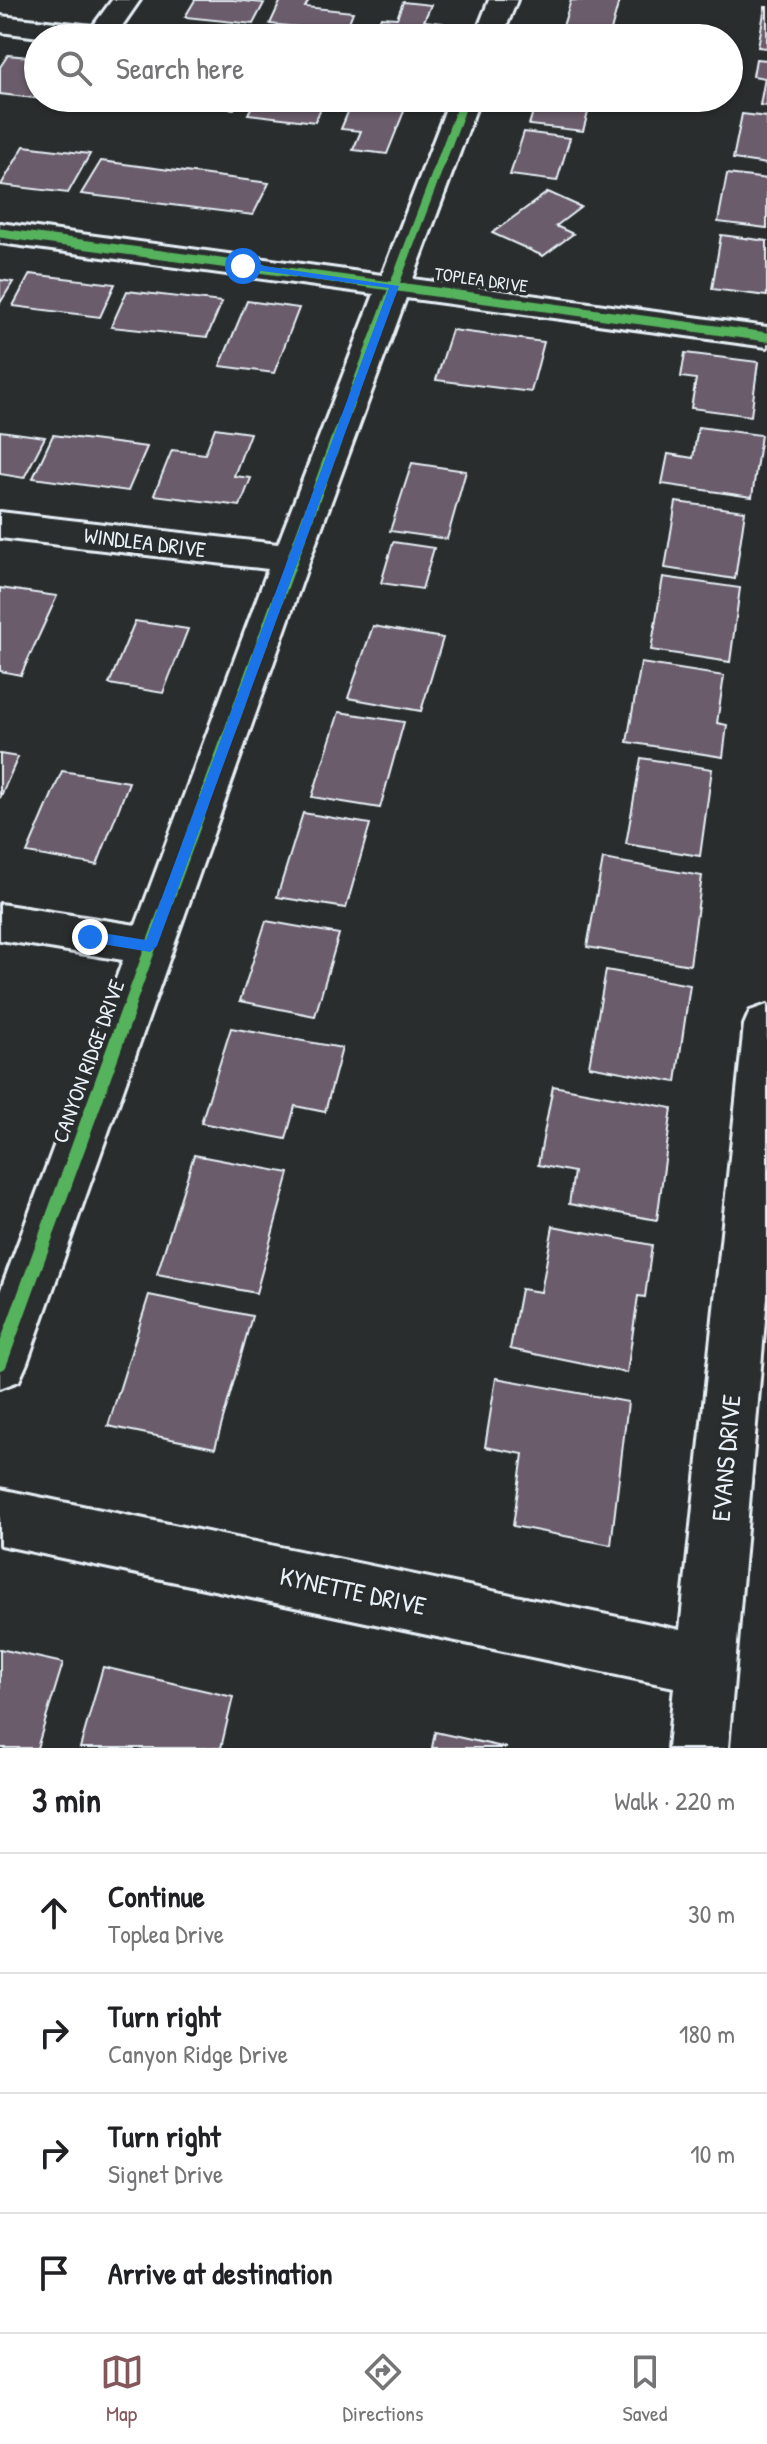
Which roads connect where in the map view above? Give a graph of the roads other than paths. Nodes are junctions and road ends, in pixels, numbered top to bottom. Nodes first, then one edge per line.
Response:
1 (126, 0) edge
2 (503, 0) edge
3 (0, 24) edge
4 (116, 24) edge
5 (494, 24) edge
6 (24, 27) edge
7 (460, 112) edge
8 (0, 233) edge
9 (394, 286) junction
10 (767, 337) edge
11 (0, 525) edge
12 (291, 559) junction
13 (0, 922) edge
14 (150, 946) junction
15 (767, 1025) edge
16 (0, 1363) edge
17 (0, 1517) edge
18 (707, 1665) junction
19 (698, 1748) edge

1 - 4 street
2 - 5 street
3 - 6 street
7 - 9 street, CANYON RIDGE DRIVE
8 - 9 street, TOPLEA DRIVE
9 - 10 street, TOPLEA DRIVE
9 - 12 street, CANYON RIDGE DRIVE
11 - 12 street, WINDLEA DRIVE
12 - 14 street, CANYON RIDGE DRIVE
13 - 14 street
14 - 16 street, CANYON RIDGE DRIVE
15 - 18 street, EVANS DRIVE
17 - 18 street, KYNETTE DRIVE
18 - 19 street, EVANS DRIVE

